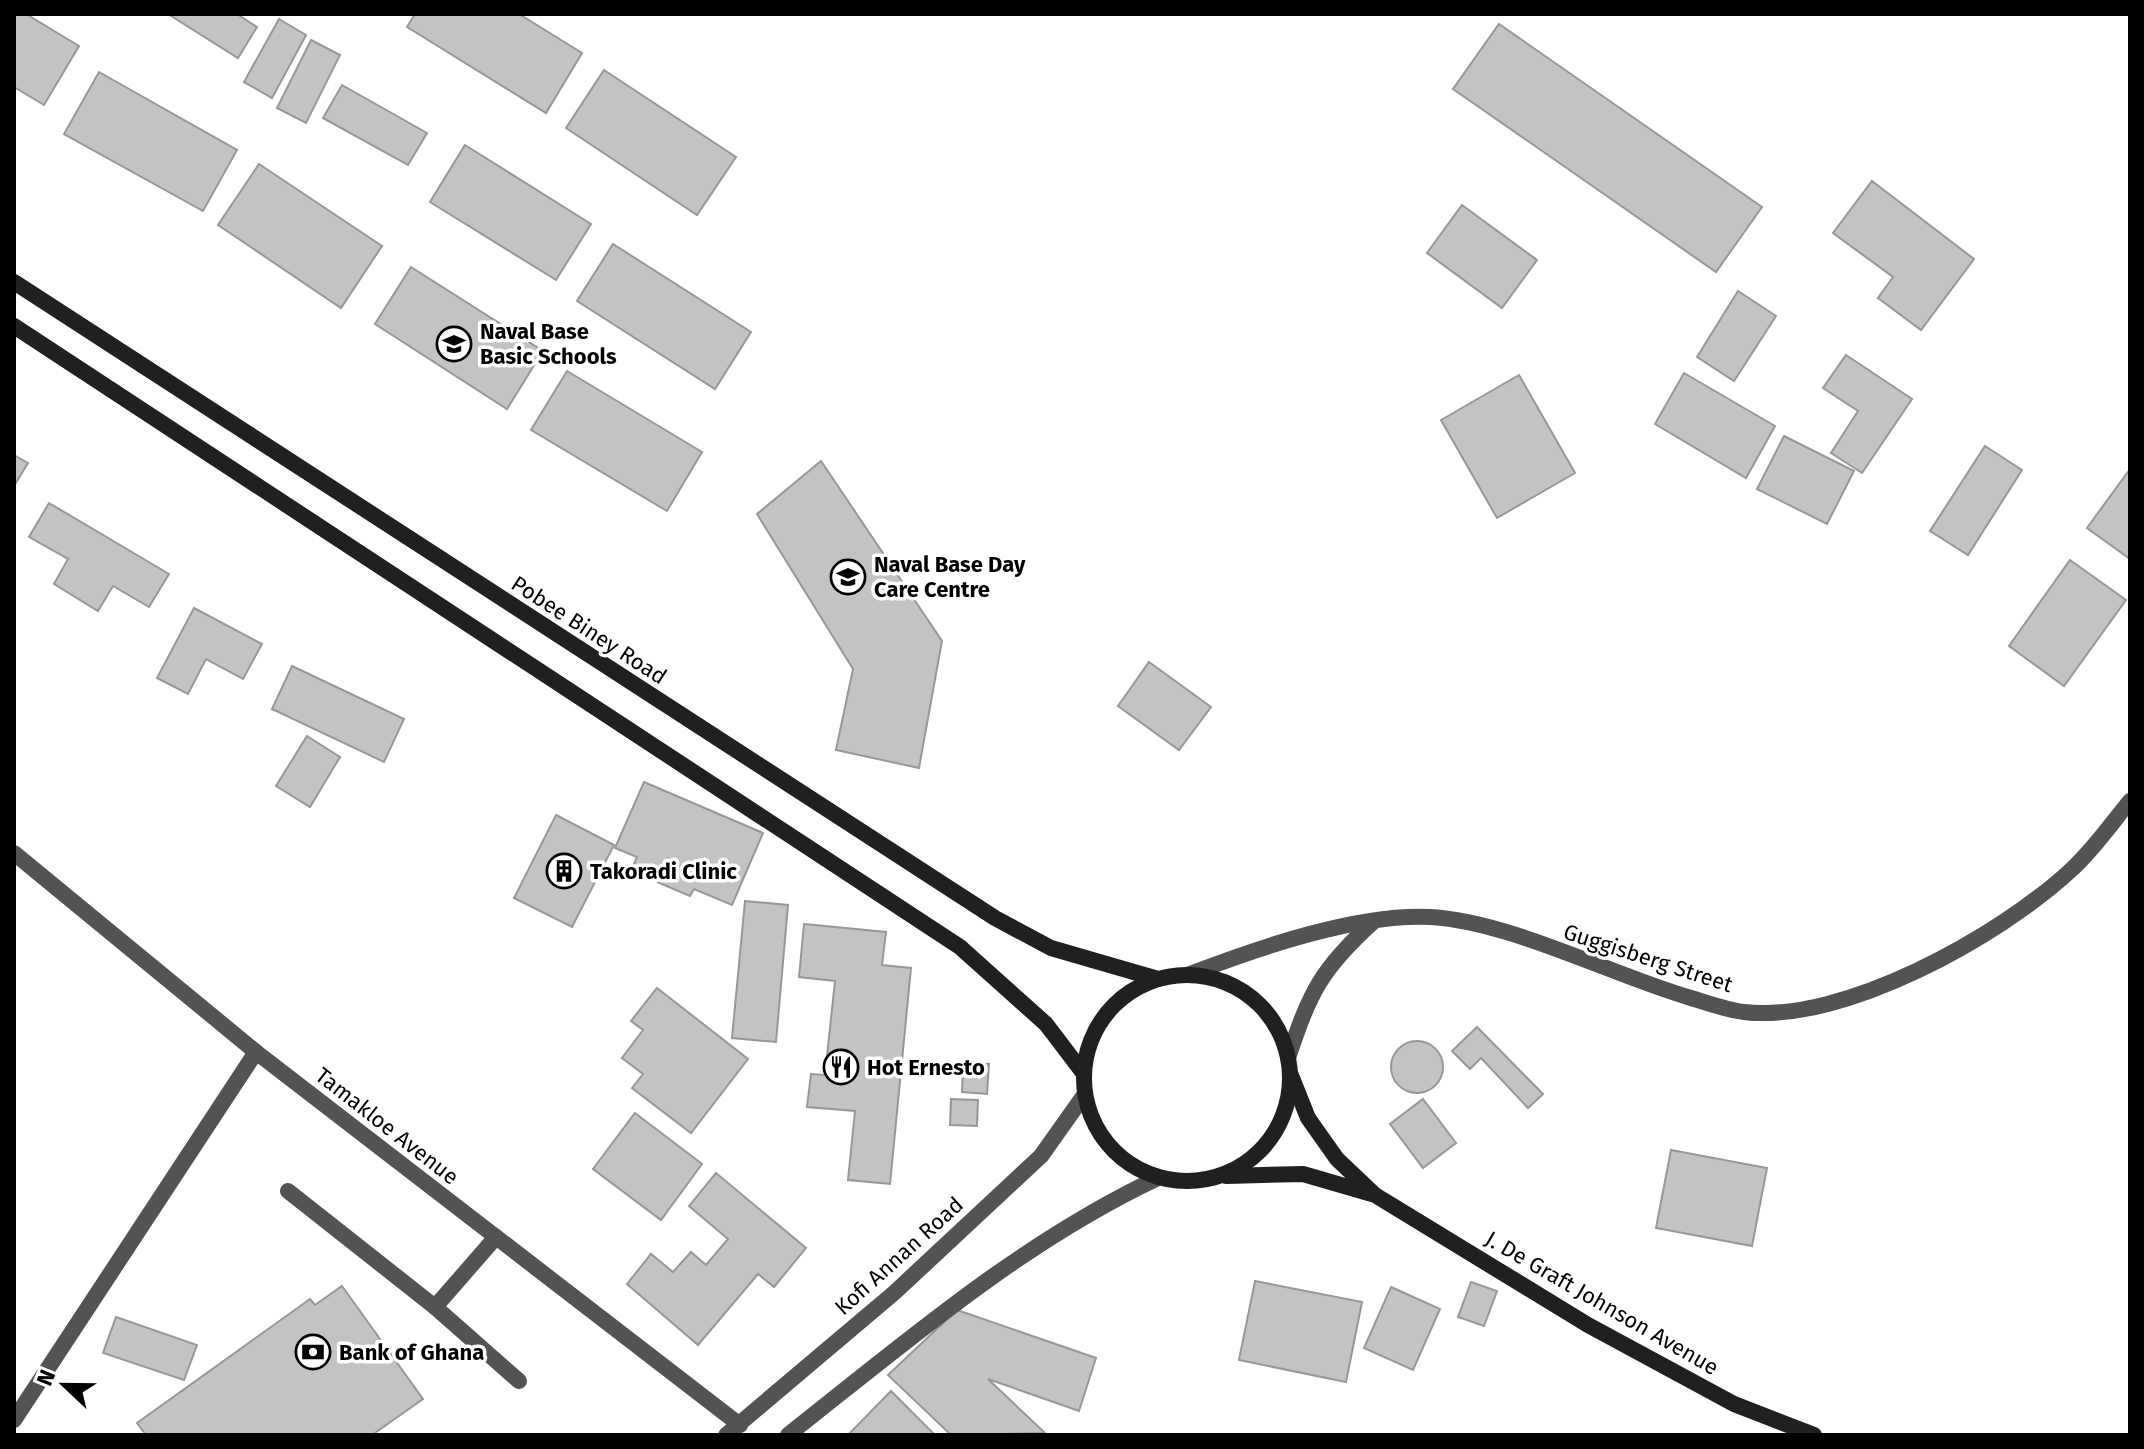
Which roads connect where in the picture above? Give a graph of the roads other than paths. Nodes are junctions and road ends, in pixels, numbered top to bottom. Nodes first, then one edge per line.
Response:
1 (14, 282) edge
2 (14, 326) edge
3 (2130, 801) edge
4 (14, 853) edge
5 (1375, 921) junction
6 (1190, 974) junction
7 (1158, 979) junction
8 (256, 1052) junction
9 (1289, 1066) junction
10 (1084, 1074) junction
11 (1085, 1094) junction
12 (1220, 1176) junction
13 (1158, 1178) junction
14 (288, 1191) dead end
15 (1375, 1195) junction
16 (496, 1237) junction
17 (435, 1307) junction
18 (519, 1381) dead end
19 (14, 1420) edge
20 (733, 1430) edge
21 (788, 1435) edge
22 (1814, 1435) edge

1 - 7 street, Pobee Biney Road
2 - 10 street
3 - 5 street, Guggisberg Street
4 - 8 street, Tamakloe Avenue
5 - 6 street, Guggisberg Street
5 - 9 street
6 - 7 street
6 - 9 street
7 - 10 street
8 - 16 street, Tamakloe Avenue
8 - 19 street
9 - 12 street
9 - 15 street, J. De Graft Johnson Avenue
10 - 11 street
11 - 13 street
11 - 20 street, Kofi Annan Road
12 - 13 street
12 - 15 street, J. De Graft Johnson Avenue
13 - 21 street
14 - 17 street
15 - 22 street, J. De Graft Johnson Avenue
16 - 17 street
16 - 20 street, Tamakloe Avenue
17 - 18 street

